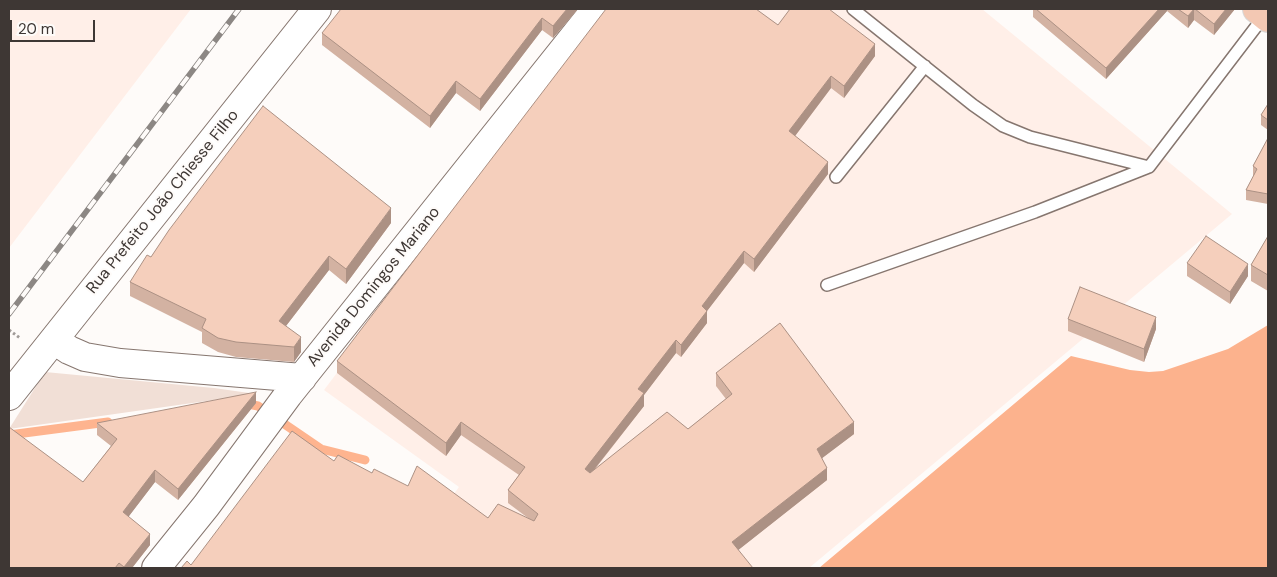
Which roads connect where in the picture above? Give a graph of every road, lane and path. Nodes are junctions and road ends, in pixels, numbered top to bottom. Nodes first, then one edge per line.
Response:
1 (317, 9) edge
2 (596, 9) edge
3 (853, 9) edge
4 (1263, 14) edge
5 (924, 66) junction
6 (1149, 167) junction
7 (836, 177) dead end
8 (827, 285) dead end
9 (54, 340) junction
10 (295, 387) junction
11 (9, 396) edge
12 (156, 568) edge

1 - 9 main road, Rua Prefeito João Chiesse Filho
2 - 10 main road, Avenida Domingos Mariano
3 - 5 lane
4 - 6 lane
5 - 6 lane
5 - 7 lane
6 - 8 lane
9 - 10 main road
9 - 11 main road, Rua Prefeito João Chiesse Filho
10 - 12 main road, Avenida Domingos Mariano

